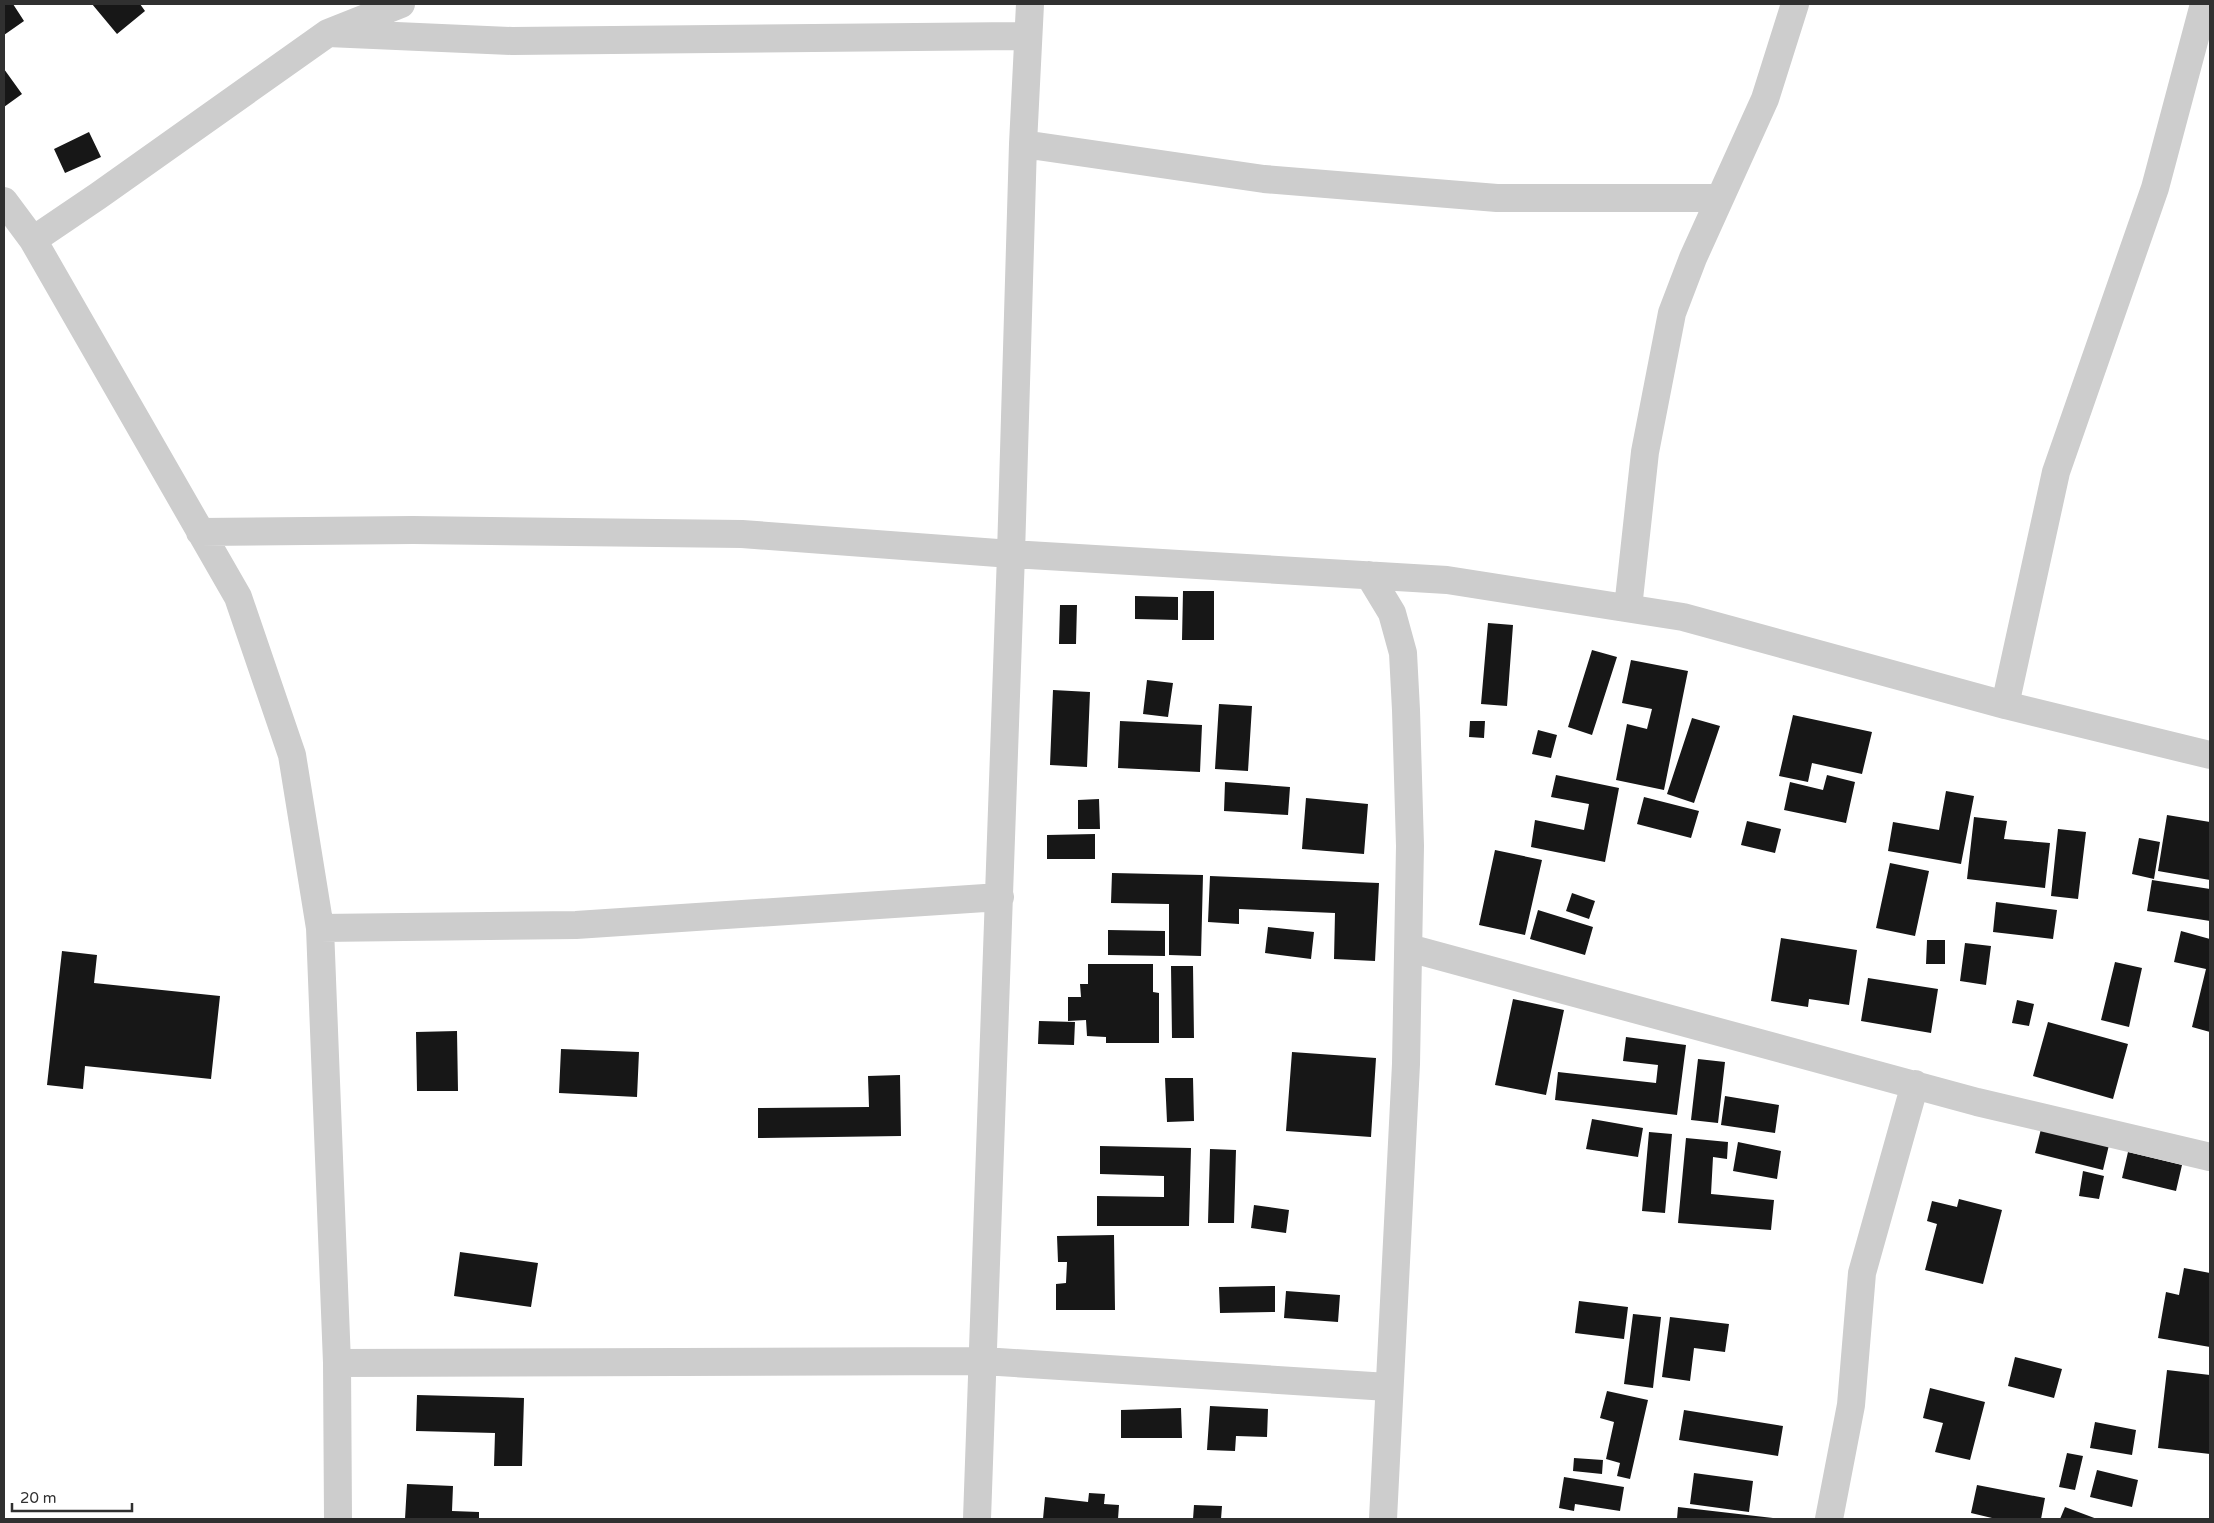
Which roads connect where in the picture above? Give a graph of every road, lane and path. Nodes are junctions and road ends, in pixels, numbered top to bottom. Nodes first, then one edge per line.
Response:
1 (401, 4) edge
2 (1030, 4) edge
3 (1795, 4) edge
4 (2204, 4) edge
5 (328, 33) junction
6 (1028, 36) junction
7 (1023, 144) junction
8 (1720, 198) junction
9 (4, 201) edge
10 (33, 240) junction
11 (200, 532) junction
12 (1012, 554) junction
13 (1369, 575) junction
14 (1628, 608) junction
15 (2005, 705) junction
16 (2210, 755) edge
17 (1000, 897) junction
18 (320, 928) junction
19 (1409, 948) junction
20 (1915, 1084) junction
21 (2210, 1157) edge
22 (983, 1360) junction
23 (338, 1363) junction
24 (1388, 1387) junction
25 (338, 1519) edge
26 (977, 1519) edge
27 (1383, 1519) edge
28 (1829, 1519) edge

1 - 5 street
2 - 6 street
3 - 8 street
4 - 15 street
5 - 6 street
5 - 10 street
6 - 7 street
7 - 8 street
7 - 12 street
8 - 14 street
9 - 10 street
10 - 11 street
11 - 12 street
11 - 18 street
12 - 13 street
12 - 17 street
13 - 14 street
13 - 19 street
14 - 15 street
15 - 16 street
17 - 18 street
17 - 22 street
18 - 23 street
19 - 20 street
19 - 24 street
20 - 21 street
20 - 28 street
22 - 23 street
22 - 24 street
22 - 26 street
23 - 25 street
24 - 27 street

